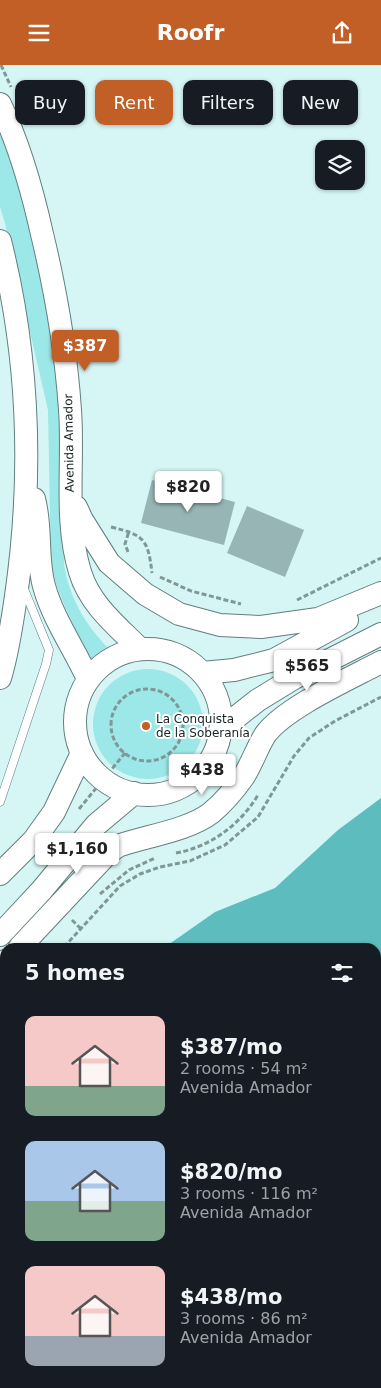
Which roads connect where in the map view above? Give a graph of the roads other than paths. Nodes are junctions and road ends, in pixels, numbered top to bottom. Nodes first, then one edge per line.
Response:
1 (0, 105) edge
2 (0, 241) edge
3 (5, 290) edge
4 (25, 480) junction
5 (69, 490) junction
6 (20, 565) junction
7 (381, 593) edge
8 (381, 602) edge
9 (6, 626) edge
10 (381, 633) edge
11 (140, 649) junction
12 (381, 662) edge
13 (202, 673) junction
14 (0, 678) edge
15 (88, 679) junction
16 (220, 731) junction
17 (82, 753) junction
18 (134, 793) junction
19 (0, 801) edge
20 (0, 874) edge
21 (0, 935) edge
22 (24, 943) edge

1 - 5 main road, Avenida Amador
2 - 3 main road
3 - 4 main road
4 - 6 main road
4 - 15 main road
5 - 7 main road
5 - 11 main road, Avenida Amador
6 - 9 main road
6 - 19 lane
8 - 13 main road
9 - 14 main road
10 - 16 main road
11 - 13 main road
11 - 15 main road
12 - 22 main road
13 - 16 main road
15 - 17 main road
16 - 18 main road
17 - 18 main road
17 - 20 main road
18 - 21 main road

